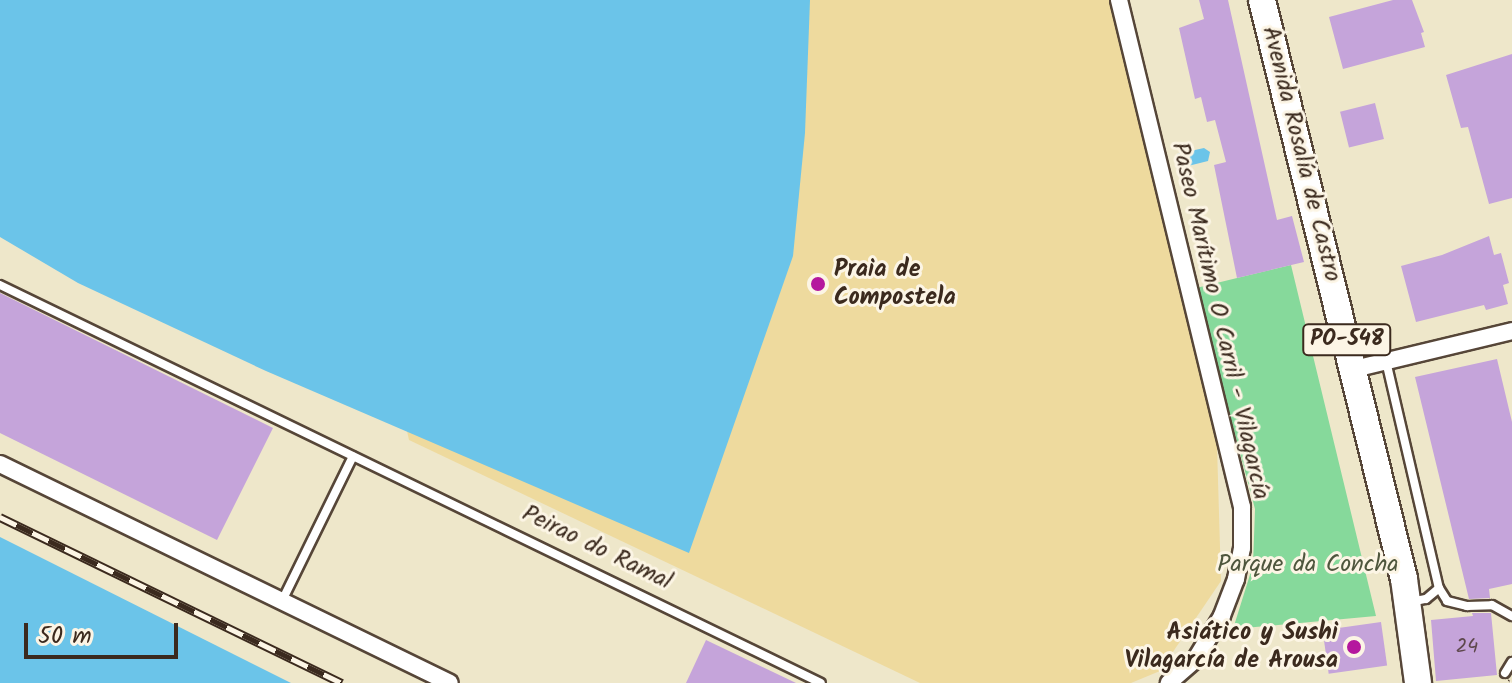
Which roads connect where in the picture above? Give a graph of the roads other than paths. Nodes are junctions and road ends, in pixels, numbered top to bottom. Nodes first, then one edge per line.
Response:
1 (1119, 0) edge
2 (1262, 0) edge
3 (0, 285) edge
4 (1512, 331) edge
5 (1386, 360) junction
6 (1354, 369) junction
7 (353, 456) junction
8 (0, 464) edge
9 (1439, 588) junction
10 (282, 601) junction
11 (1409, 602) junction
12 (1512, 616) edge
13 (1512, 662) edge
14 (1505, 673) dead end
15 (450, 683) edge
16 (821, 683) edge
17 (1169, 683) edge
18 (1418, 683) edge

1 - 17 street, Paseo Marítimo O Carril - Vilagarcía
2 - 6 main road, Avenida Rosalía de Castro / PO-548
3 - 7 lane, Peirao do Ramal
4 - 5 street
5 - 6 street
5 - 9 lane
6 - 11 main road, Avenida Rosalía de Castro / PO-548
7 - 10 lane
7 - 16 lane, Peirao do Ramal
8 - 10 street
9 - 11 lane
9 - 12 lane
10 - 15 street
11 - 18 main road, Avenida Rosalía de Castro / PO-548
13 - 14 lane

